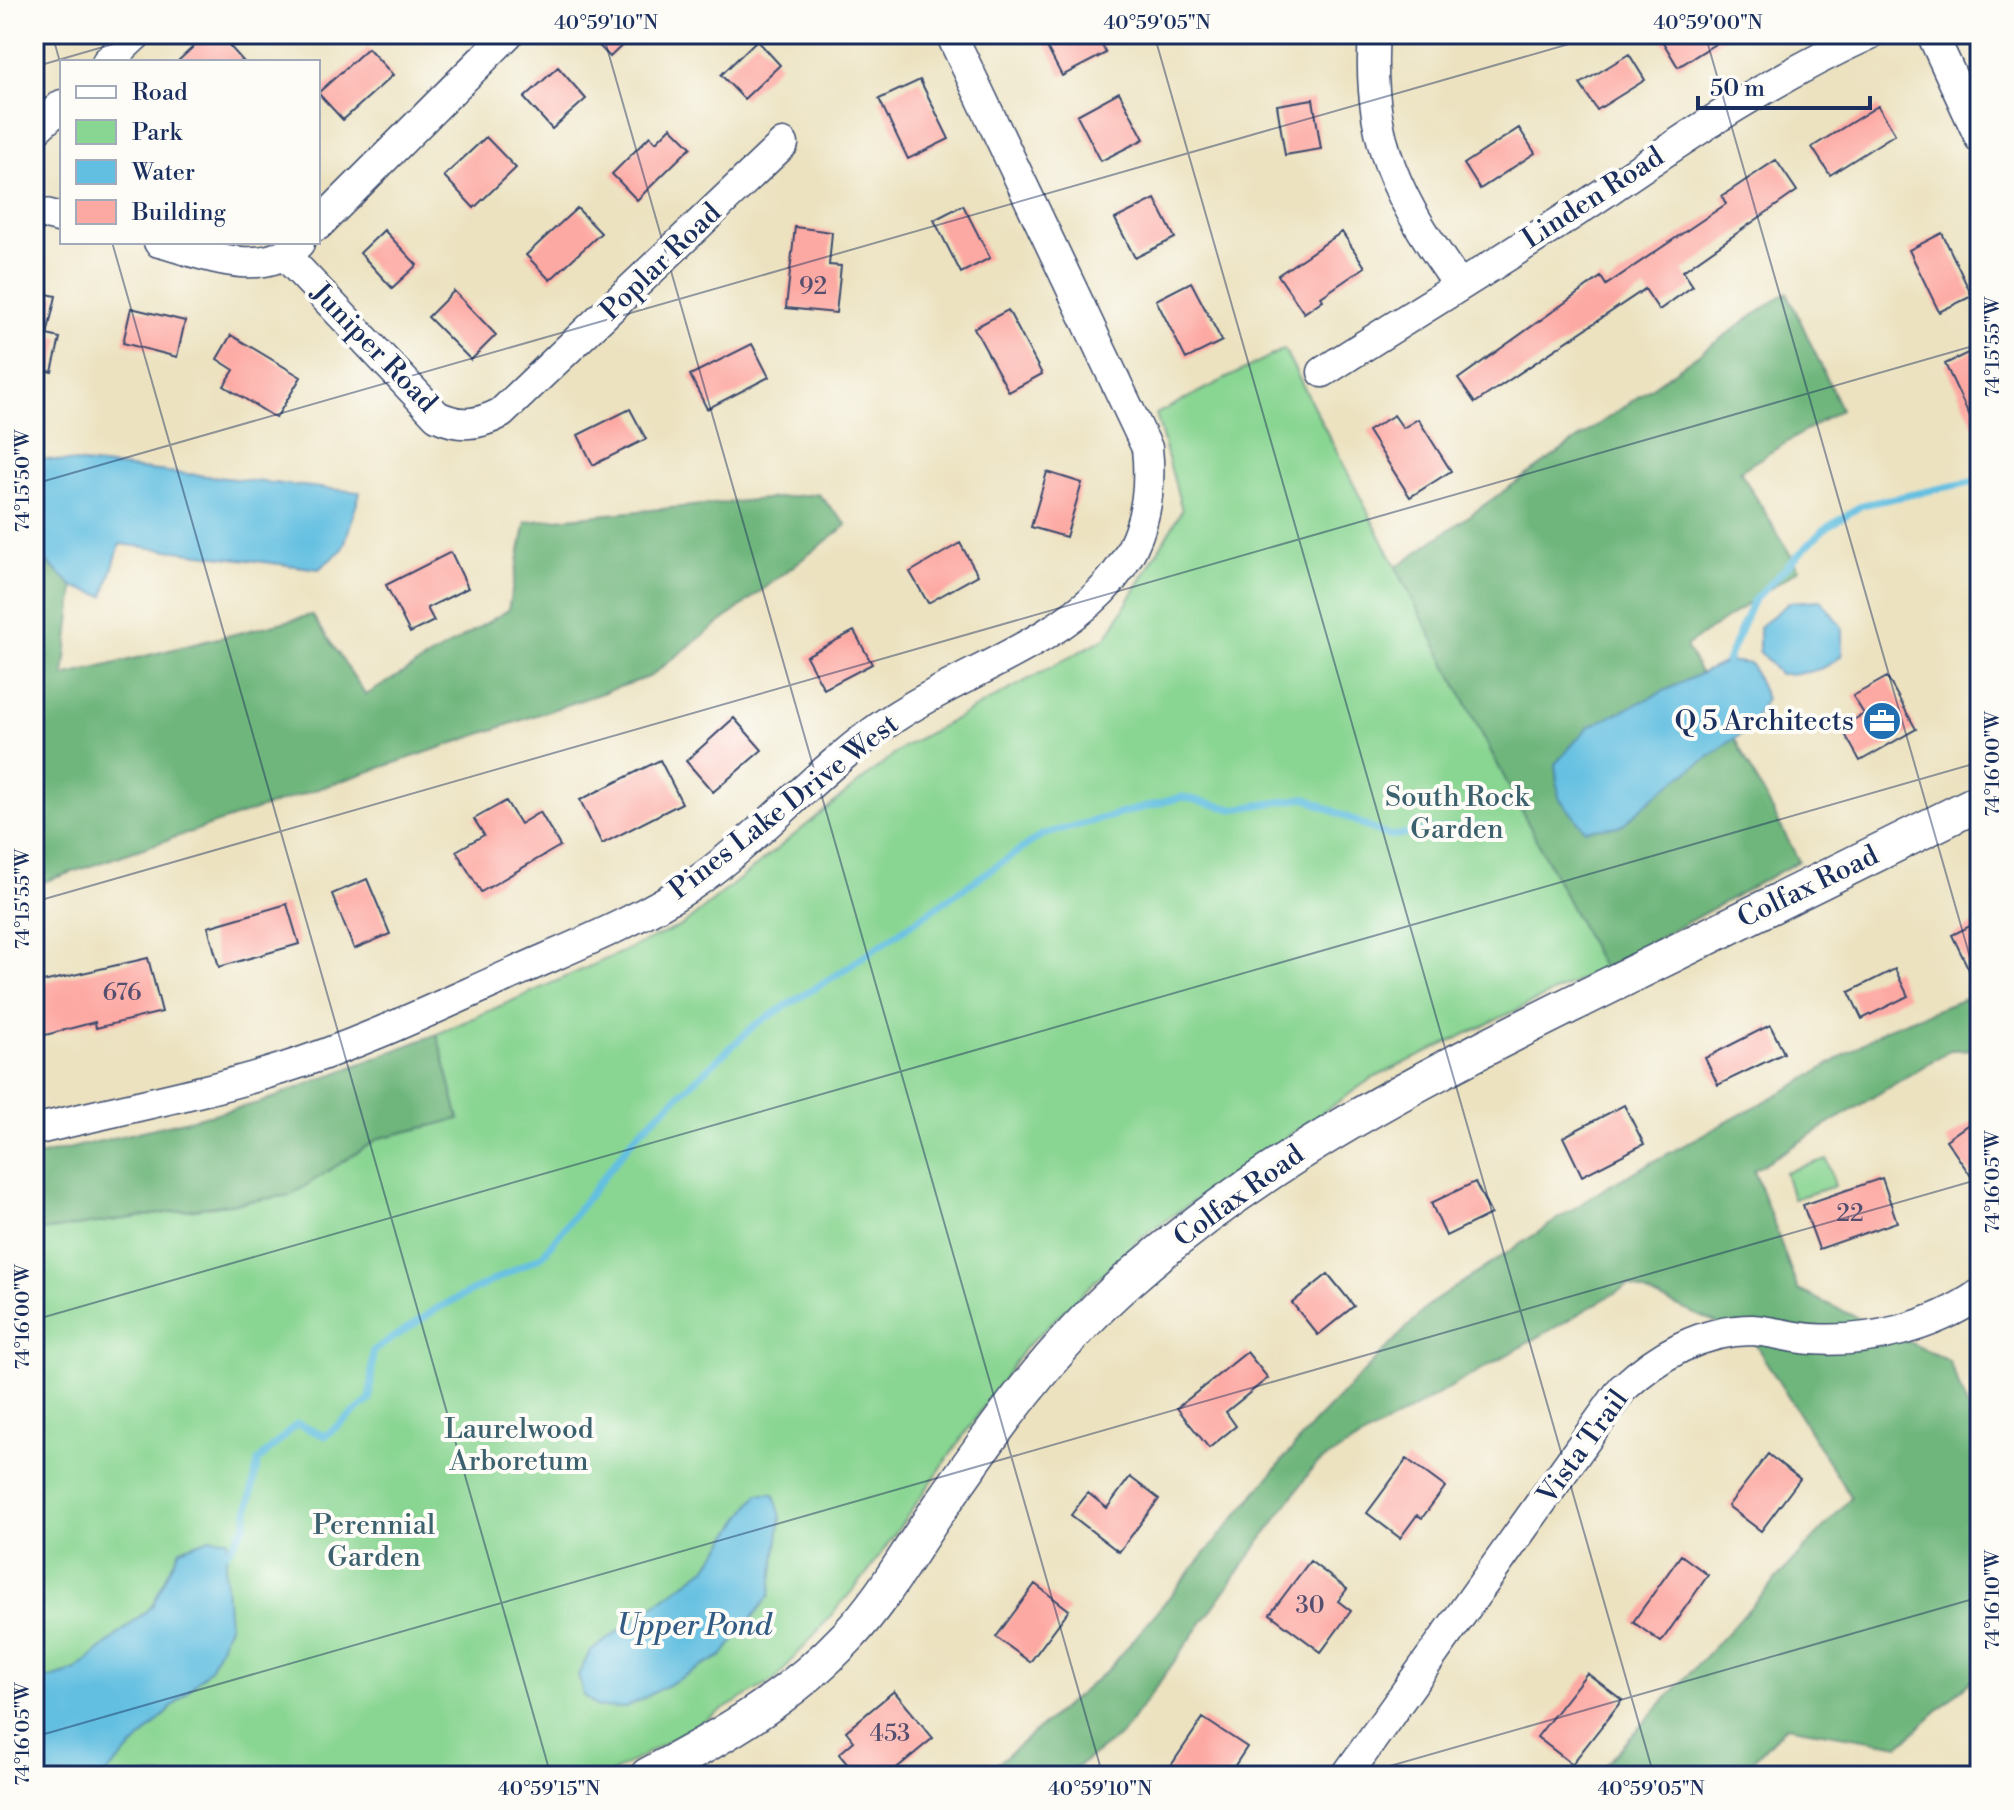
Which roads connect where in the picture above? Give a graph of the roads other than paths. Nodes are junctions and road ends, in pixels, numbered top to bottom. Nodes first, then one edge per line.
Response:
1 (137, 34) edge
2 (508, 34) edge
3 (951, 34) edge
4 (1374, 34) edge
5 (1870, 34) edge
6 (1932, 34) edge
7 (109, 60) edge
8 (60, 107) edge
9 (34, 131) edge
10 (1980, 138) edge
11 (783, 144) dead end
12 (34, 211) edge
13 (60, 218) edge
14 (320, 223) edge
15 (167, 244) edge
16 (293, 248) edge
17 (1459, 285) junction
18 (1323, 372) dead end
19 (538, 378) joint
20 (1980, 802) edge
21 (34, 1130) edge
22 (1980, 1294) edge
23 (648, 1776) edge
24 (1346, 1776) edge

1 - 7 street
2 - 14 street
3 - 21 street, Pines Lake Drive West
4 - 17 street
5 - 17 street, Linden Road
6 - 10 street
8 - 9 street
11 - 19 street, Poplar Road
12 - 13 street
15 - 16 street, Juniper Road
16 - 19 street, Juniper Road
17 - 18 street, Linden Road
20 - 23 main road, Colfax Road
22 - 24 street, Vista Trail

